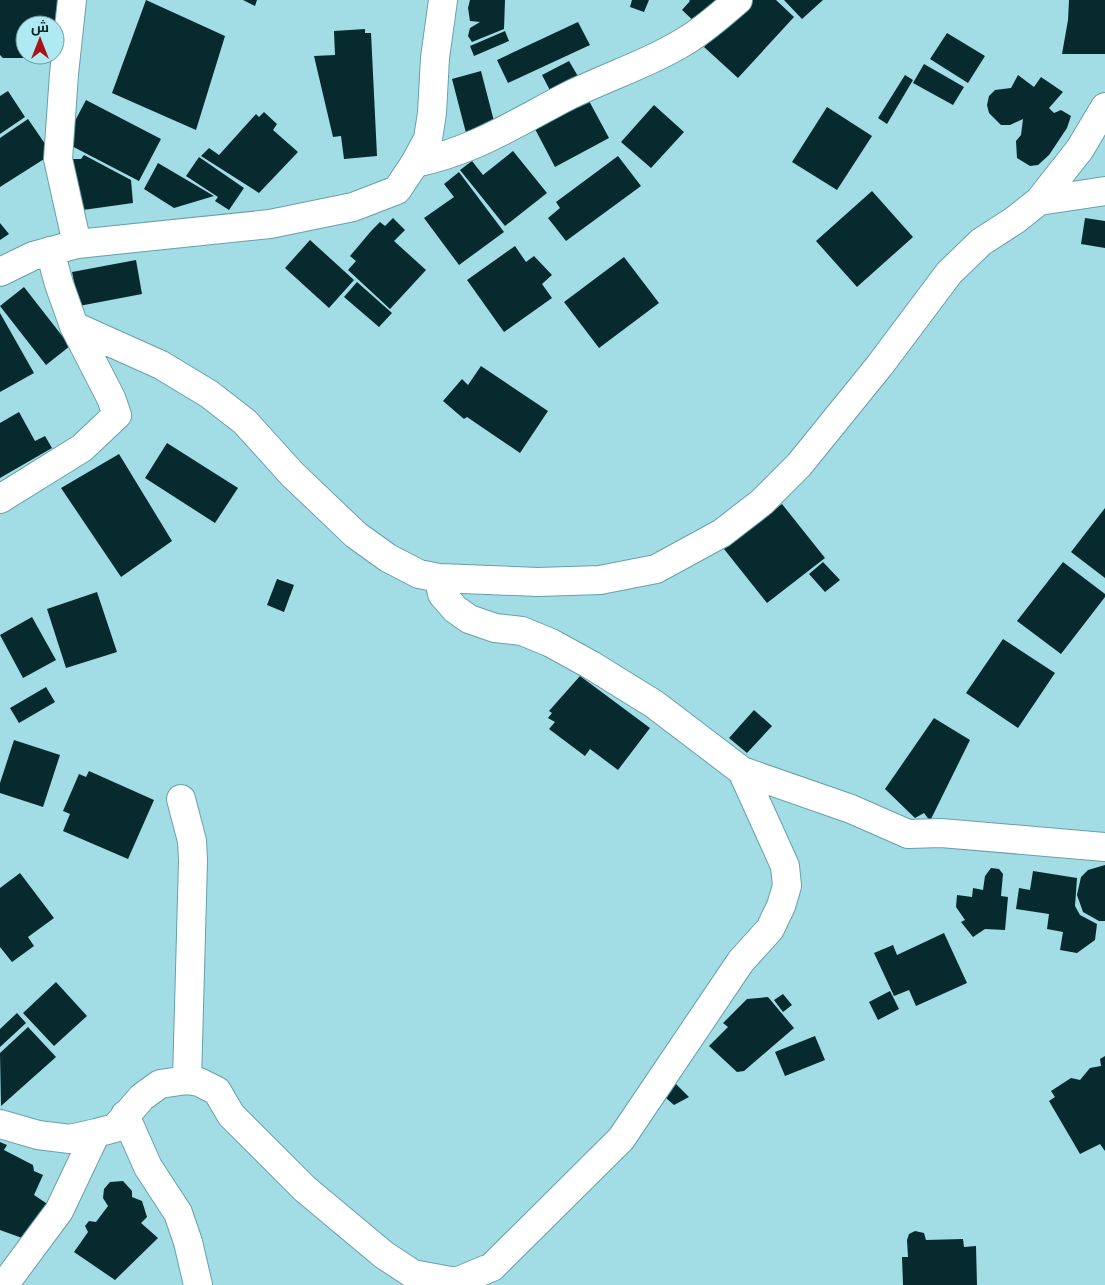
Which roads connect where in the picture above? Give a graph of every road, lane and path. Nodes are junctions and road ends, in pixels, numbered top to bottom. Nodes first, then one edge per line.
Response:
1 (72, 0) edge
2 (443, 0) edge
3 (738, 0) edge
4 (1105, 107) edge
5 (415, 164) junction
6 (1105, 191) edge
7 (1039, 201) junction
8 (77, 244) junction
9 (50, 251) junction
10 (0, 272) edge
11 (74, 326) junction
12 (0, 499) edge
13 (439, 578) junction
14 (742, 771) junction
15 (181, 799) dead end
16 (1104, 846) edge
17 (187, 1080) junction
18 (125, 1115) junction
19 (0, 1124) edge
20 (96, 1133) junction
21 (4, 1285) edge
22 (198, 1285) edge

1 - 8 street
2 - 5 street
3 - 5 street
4 - 7 street
5 - 8 street
6 - 7 street
7 - 13 street
8 - 9 street
9 - 10 street
9 - 11 street
11 - 12 street
11 - 13 street
13 - 14 street
14 - 16 street
14 - 17 street
15 - 17 street
17 - 18 street
18 - 20 street
18 - 22 street
19 - 20 street
20 - 21 street

